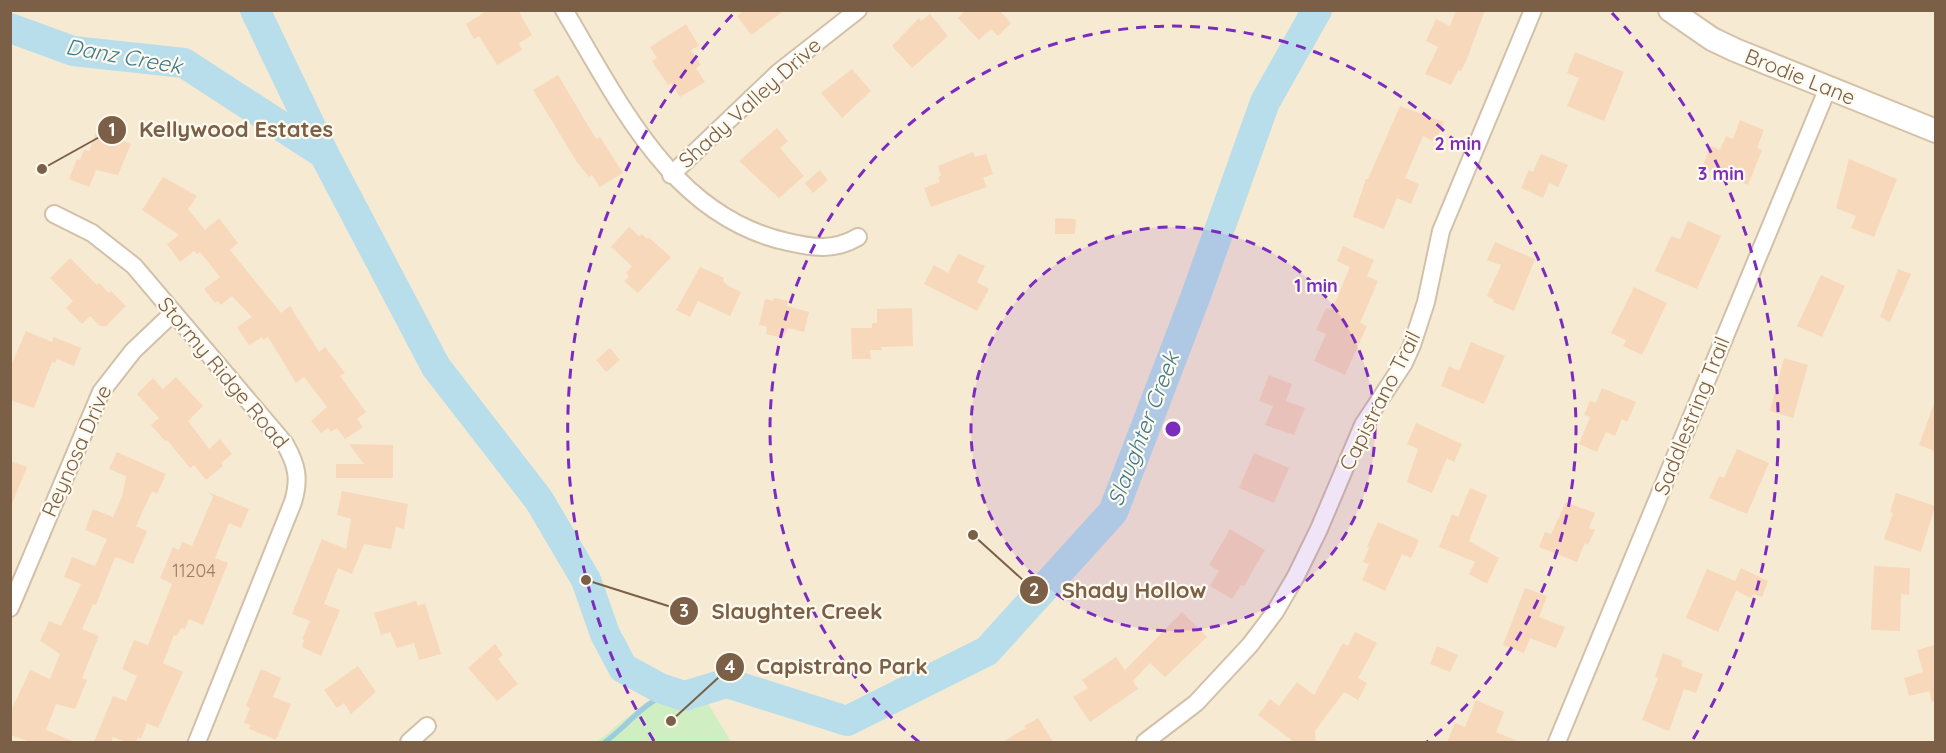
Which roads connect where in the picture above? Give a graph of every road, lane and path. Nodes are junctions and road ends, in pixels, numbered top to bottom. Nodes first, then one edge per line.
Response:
1 (564, 10) edge
2 (858, 10) edge
3 (1533, 10) edge
4 (1670, 10) edge
5 (1827, 90) junction
6 (1935, 131) edge
7 (671, 175) junction
8 (54, 214) dead end
9 (858, 237) dead end
10 (173, 313) junction
11 (10, 608) edge
12 (427, 726) dead end
13 (197, 742) edge
14 (409, 742) edge
15 (1145, 742) edge
16 (1557, 742) edge

1 - 7 street
2 - 7 street, Shady Valley Drive
3 - 15 street, Capistrano Trail
4 - 5 main road, Brodie Lane
5 - 6 main road, Brodie Lane
5 - 16 street, Saddlestring Trail
7 - 9 street
8 - 10 street, Stormy Ridge Road
10 - 11 street, Reynosa Drive
10 - 13 street, Stormy Ridge Road
12 - 14 street

